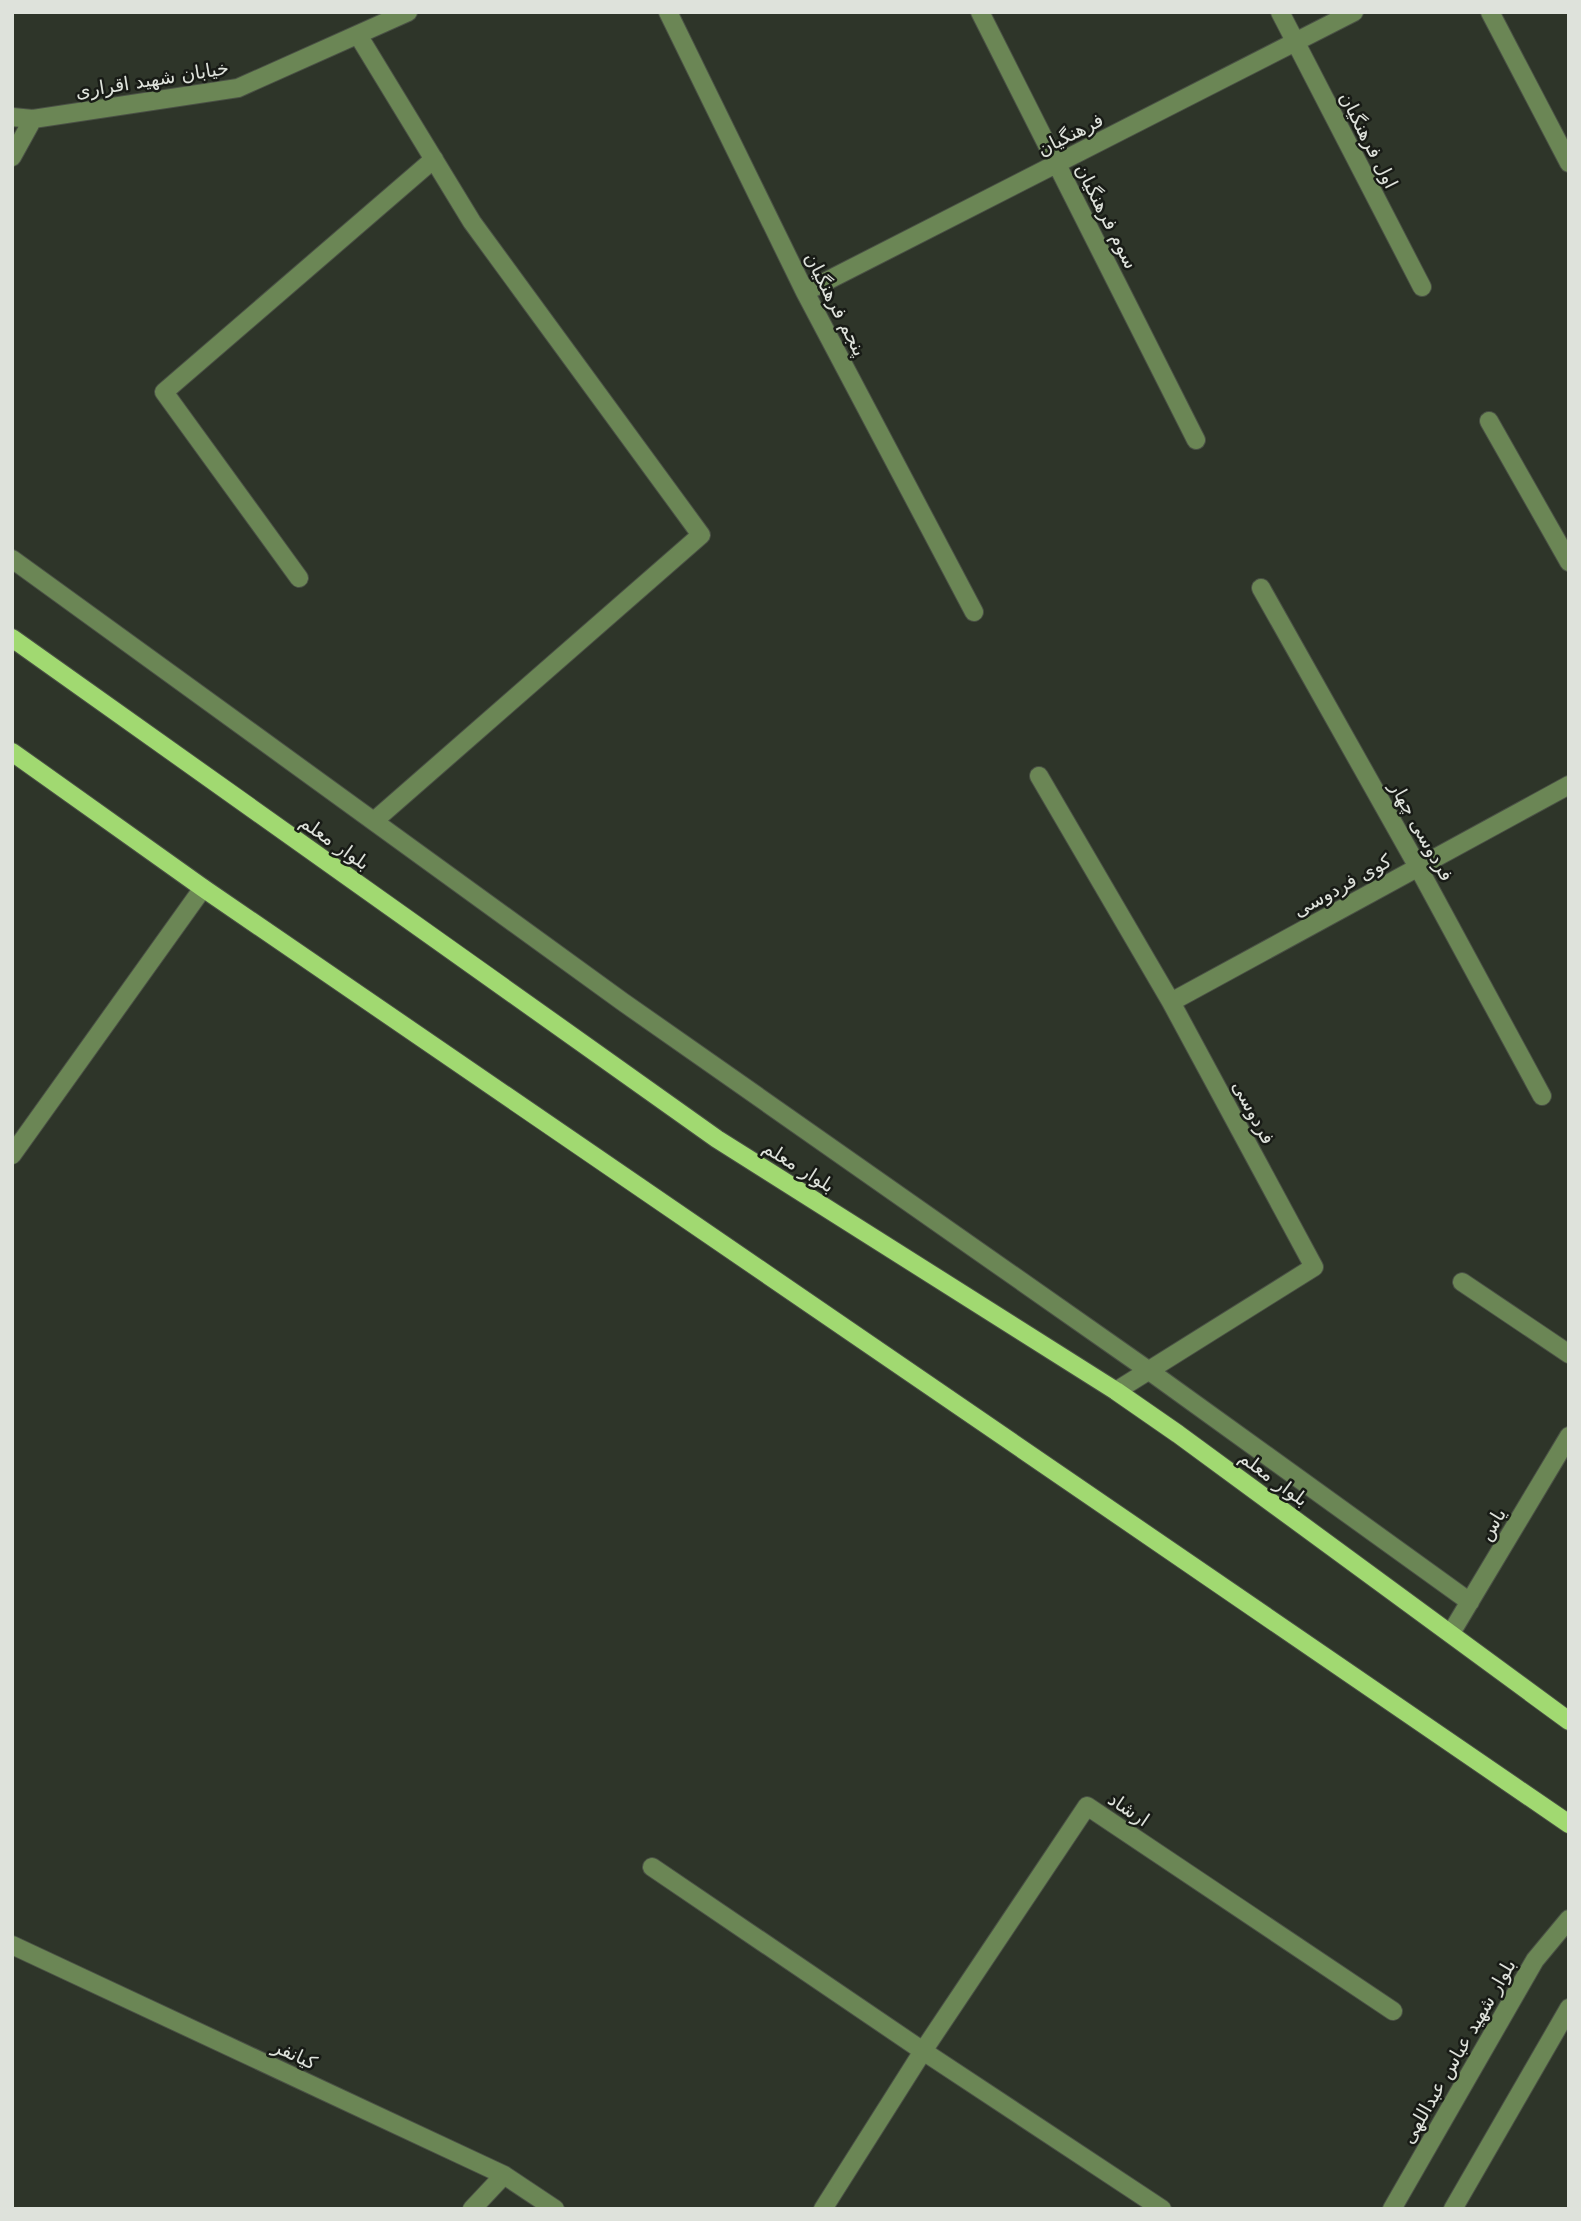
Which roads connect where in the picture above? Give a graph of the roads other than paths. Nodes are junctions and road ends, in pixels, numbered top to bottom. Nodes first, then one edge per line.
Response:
1 (408, 12) edge
2 (668, 12) edge
3 (980, 12) edge
4 (1280, 12) edge
5 (1354, 12) edge
6 (1490, 12) edge
7 (358, 35) junction
8 (1295, 42) junction
9 (12, 117) edge
10 (33, 119) junction
11 (12, 157) edge
12 (434, 159) junction
13 (1569, 163) edge
14 (1057, 164) junction
15 (1422, 287) dead end
16 (805, 292) junction
17 (1489, 421) dead end
18 (1195, 440) dead end
19 (12, 559) edge
20 (1569, 562) edge
21 (299, 578) dead end
22 (1261, 588) dead end
23 (974, 612) dead end
24 (12, 638) edge
25 (12, 752) edge
26 (1039, 776) dead end
27 (1569, 785) edge
28 (374, 821) junction
29 (1419, 867) junction
30 (203, 888) junction
31 (1171, 1003) junction
32 (1542, 1096) dead end
33 (12, 1155) edge
34 (1462, 1282) dead end
35 (1569, 1354) edge
36 (1148, 1370) junction
37 (1116, 1391) junction
38 (1569, 1436) edge
39 (1470, 1602) junction
40 (1451, 1633) junction
41 (1569, 1721) edge
42 (1569, 1824) edge
43 (652, 1867) dead end
44 (1569, 1919) edge
45 (12, 1945) edge
46 (1569, 2008) edge
47 (1393, 2011) dead end
48 (923, 2051) junction
49 (504, 2175) junction
50 (472, 2209) edge
51 (555, 2209) edge
52 (823, 2209) edge
53 (1162, 2209) edge
54 (1392, 2209) edge
55 (1453, 2209) edge

1 - 7 street, خیابان شهید اقراری
2 - 16 street, پنجم فرهنگیان
3 - 14 street, سوم فرهنگیان
4 - 8 street, اول فرهنگیان
5 - 8 street, فرهنگیان
6 - 13 street
7 - 10 street, خیابان شهید اقراری
7 - 12 street
8 - 14 street, فرهنگیان
8 - 15 street, اول فرهنگیان
9 - 10 street, خیابان شهید اقراری
10 - 11 street
12 - 21 street
12 - 28 street
14 - 16 street, فرهنگیان
14 - 18 street, سوم فرهنگیان
16 - 23 street, پنجم فرهنگیان
17 - 20 street
19 - 28 street
22 - 29 street, فردوسی چهار
24 - 37 main road, بلوار معلم
25 - 30 main road
26 - 31 street, فردوسی
27 - 29 street, کوی فردوسی
28 - 36 street
29 - 31 street, کوی فردوسی
29 - 32 street, فردوسی چهار
30 - 33 street
30 - 42 main road
31 - 36 street, فردوسی
34 - 35 street
36 - 37 street, فردوسی
36 - 39 street
37 - 40 main road, بلوار معلم
38 - 39 street, یاس
39 - 40 street, یاس
40 - 41 main road, بلوار معلم
43 - 48 street
44 - 54 street, بلوار شهید عباس عبداللهی
45 - 49 street, کیانفر
46 - 55 street
47 - 48 street, ارشاد
48 - 52 street, ارشاد
48 - 53 street
49 - 50 street
49 - 51 street, کیانفر

